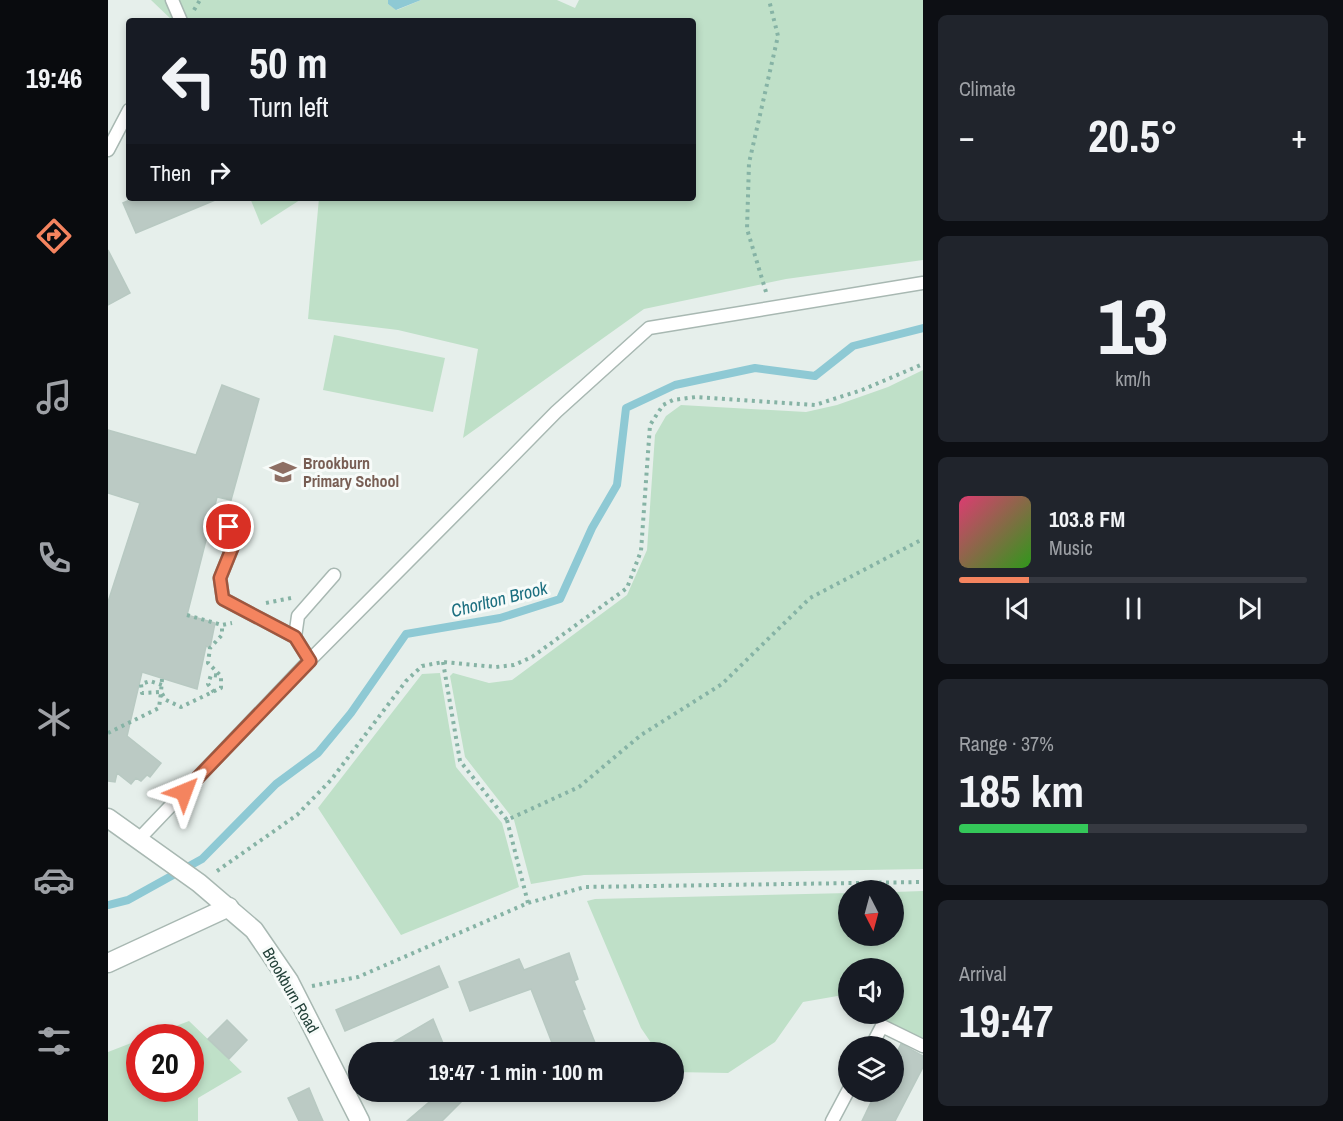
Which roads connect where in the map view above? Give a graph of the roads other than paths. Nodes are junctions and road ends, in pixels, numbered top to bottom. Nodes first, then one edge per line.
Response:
1 (172, 0) edge
2 (180, 18) edge
3 (126, 116) edge
4 (108, 150) edge
5 (923, 283) edge
6 (229, 527) dead end
7 (334, 575) dead end
8 (295, 637) junction
9 (310, 661) junction
10 (108, 818) edge
11 (139, 839) junction
12 (229, 907) junction
13 (108, 963) edge
14 (877, 1036) edge
15 (902, 1036) edge
16 (904, 1037) edge
17 (923, 1046) edge
18 (842, 1102) edge
19 (360, 1121) edge
20 (832, 1121) edge

1 - 2 lane
3 - 4 lane
5 - 9 lane
6 - 8 lane
7 - 8 lane
8 - 9 lane
9 - 11 lane
10 - 11 street, Brookburn Road
11 - 12 street, Brookburn Road
12 - 13 street
12 - 19 street, Brookburn Road
14 - 15 lane
16 - 17 lane
18 - 20 lane

